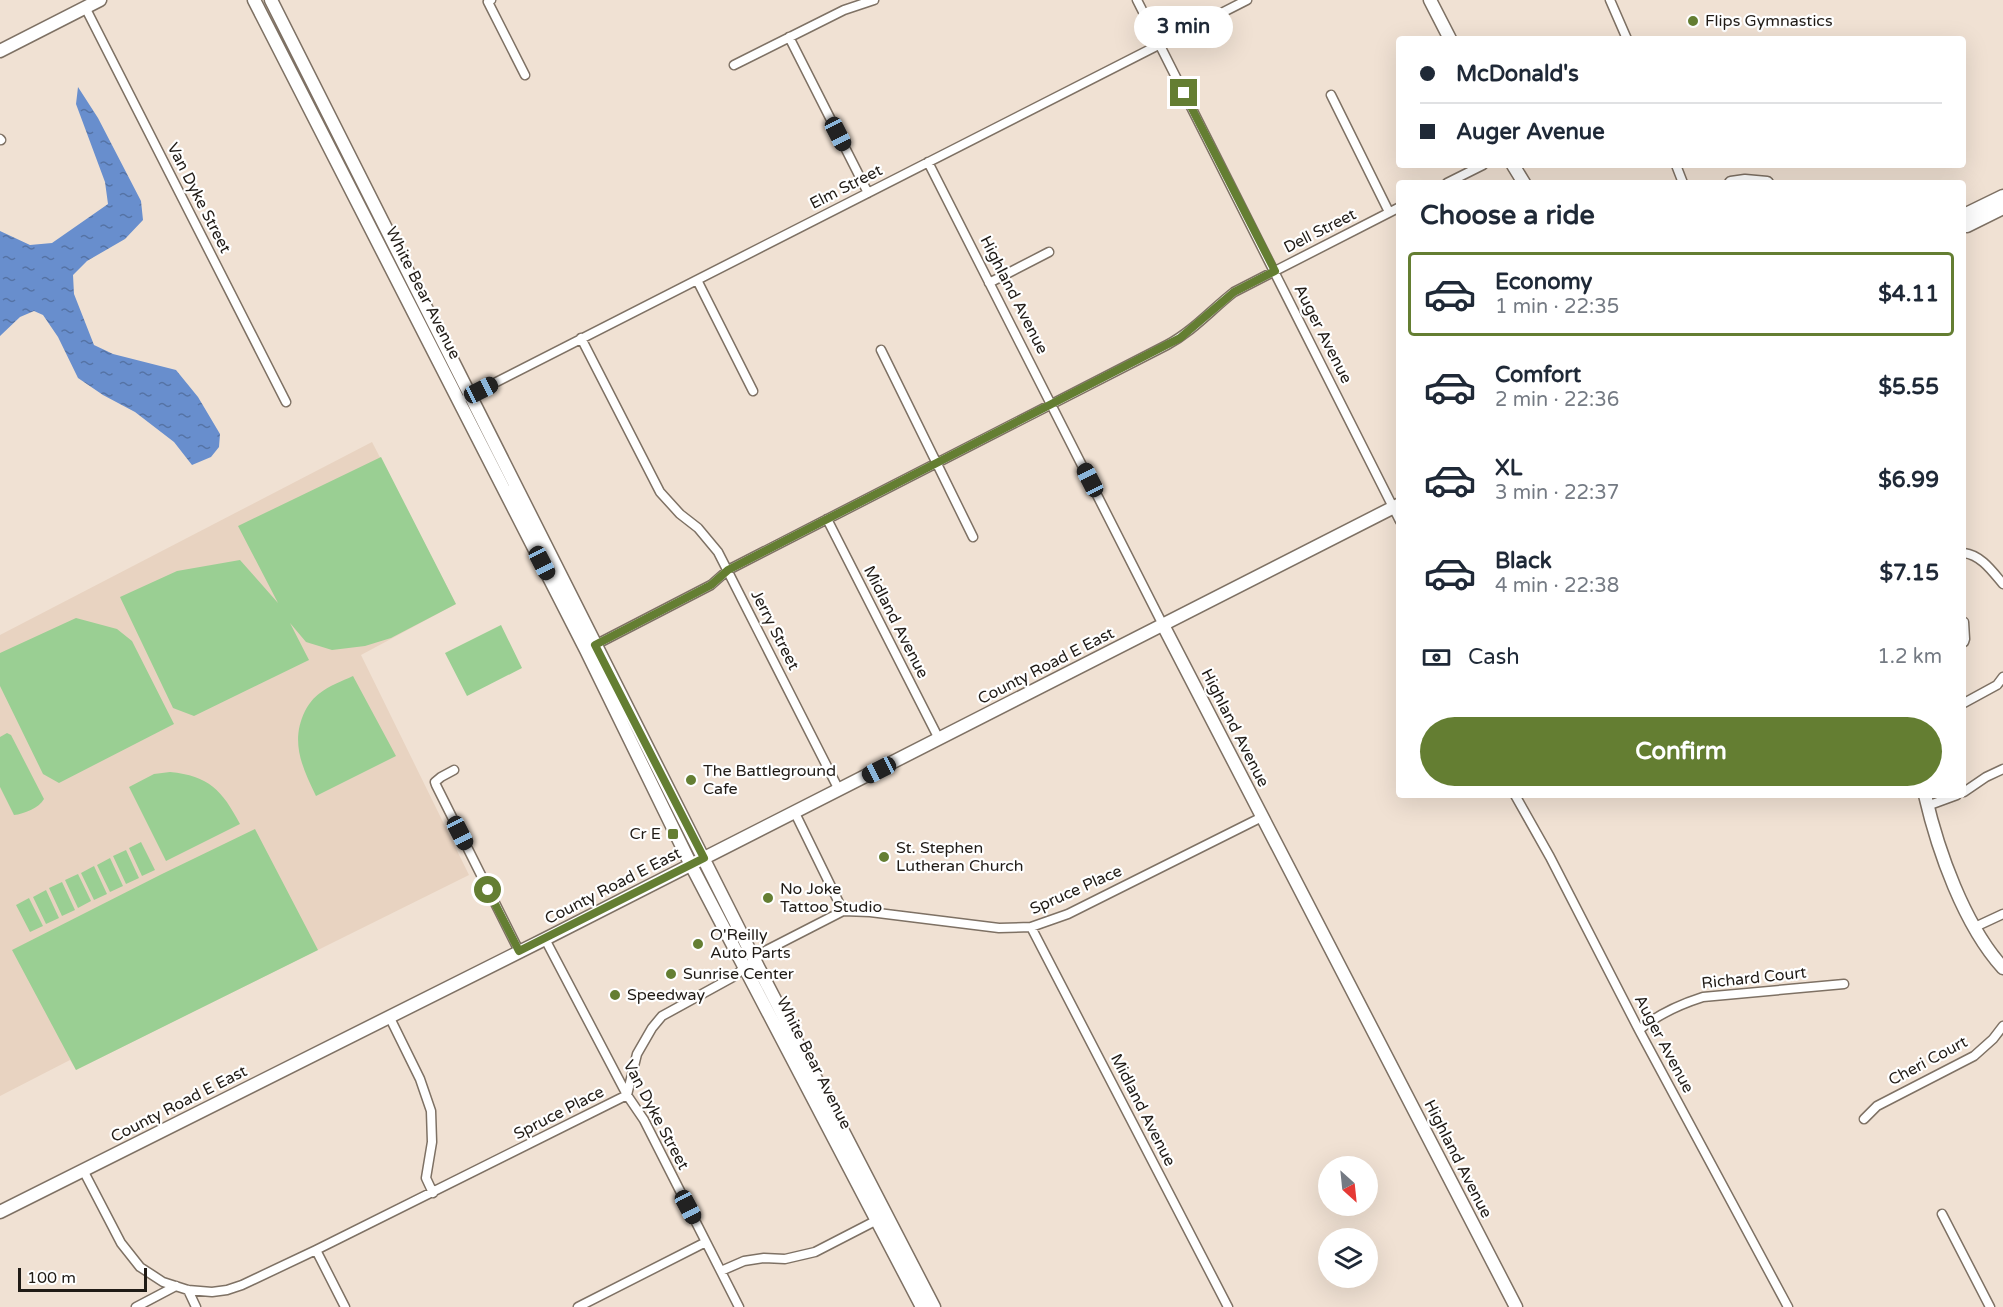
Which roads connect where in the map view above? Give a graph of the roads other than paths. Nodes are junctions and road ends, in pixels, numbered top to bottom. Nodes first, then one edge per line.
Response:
1 (100, 0) edge
2 (254, 0) edge
3 (271, 0) edge
4 (874, 0) edge
5 (1137, 0) edge
6 (1247, 0) edge
7 (1430, 0) edge
8 (1610, 0) edge
9 (490, 1) edge
10 (85, 7) junction
11 (1448, 36) edge
12 (1625, 36) edge
13 (789, 37) junction
14 (1159, 45) junction
15 (0, 51) edge
16 (734, 65) dead end
17 (525, 75) dead end
18 (1330, 95) dead end
19 (928, 162) junction
20 (1477, 168) edge
21 (1453, 180) edge
22 (868, 193) junction
23 (2003, 196) edge
24 (2003, 208) edge
25 (1396, 209) edge
26 (1389, 212) junction
27 (1966, 214) edge
28 (1966, 226) edge
29 (1049, 252) dead end
30 (1275, 271) junction
31 (697, 280) junction
32 (989, 283) junction
33 (581, 338) junction
34 (881, 350) dead end
35 (753, 391) dead end
36 (464, 398) junction
37 (286, 402) dead end
38 (1050, 404) junction
39 (937, 463) junction
40 (1396, 506) edge
41 (827, 519) junction
42 (973, 537) dead end
43 (1966, 553) edge
44 (728, 570) junction
45 (2003, 584) edge
46 (1163, 625) junction
47 (595, 645) junction
48 (2003, 677) edge
49 (1966, 702) edge
50 (939, 739) junction
51 (2003, 769) edge
52 (454, 770) dead end
53 (838, 790) junction
54 (1966, 791) edge
55 (1517, 798) edge
56 (1926, 800) edge
57 (795, 813) junction
58 (1262, 817) junction
59 (704, 858) junction
60 (691, 865) junction
61 (843, 911) junction
62 (2003, 914) edge
63 (1031, 927) junction
64 (1975, 927) junction
65 (545, 939) junction
66 (519, 951) junction
67 (750, 963) junction
68 (2003, 968) edge
69 (1844, 984) dead end
70 (389, 1016) junction
71 (2003, 1026) edge
72 (1639, 1030) junction
73 (627, 1095) junction
74 (1864, 1119) dead end
75 (83, 1170) junction
76 (433, 1193) junction
77 (0, 1212) edge
78 (1942, 1214) dead end
79 (882, 1217) junction
80 (706, 1242) junction
81 (316, 1250) junction
82 (721, 1271) junction
83 (176, 1286) junction
84 (188, 1290) junction
85 (136, 1307) edge
86 (196, 1307) edge
87 (345, 1307) edge
88 (578, 1307) edge
89 (739, 1307) edge
90 (922, 1307) edge
91 (934, 1307) edge
92 (1228, 1307) edge
93 (1516, 1307) edge
94 (1788, 1307) edge
95 (1990, 1307) edge

1 - 10 main road
2 - 36 main road, White Bear Avenue
3 - 36 main road, White Bear Avenue
4 - 13 street
5 - 14 street, Auger Avenue
6 - 14 street, Elm Street
7 - 11 main road
8 - 12 street
9 - 17 street
10 - 15 main road
10 - 37 street, Van Dyke Street
13 - 16 street
13 - 22 street
14 - 19 street, Elm Street
14 - 30 street, Auger Avenue
18 - 26 street
19 - 22 street, Elm Street
19 - 32 street, Highland Avenue
20 - 21 street
22 - 31 street, Elm Street
23 - 27 main road
24 - 28 main road
25 - 26 street, Dell Street
26 - 30 street, Dell Street
29 - 32 street
30 - 38 street, Dell Street
30 - 40 street, Auger Avenue
31 - 33 street, Elm Street
31 - 35 street
32 - 38 street, Highland Avenue
33 - 36 street, Elm Street
33 - 44 street, Jerry Street
34 - 39 street
36 - 47 main road, White Bear Avenue
36 - 60 main road, White Bear Avenue
38 - 39 street, Dell Street
38 - 46 street, Highland Avenue
39 - 41 street, Dell Street
39 - 42 street
40 - 46 main road, County Road E East
41 - 44 street, Dell Street
41 - 50 street, Midland Avenue
43 - 45 street
44 - 47 street, Dell Street
44 - 53 street, Jerry Street
46 - 50 main road, County Road E East
46 - 58 main road, Highland Avenue
47 - 59 main road, White Bear Avenue
48 - 49 street
50 - 53 main road, County Road E East
51 - 54 street
52 - 66 street
53 - 57 main road, County Road E East
55 - 72 street, Auger Avenue
56 - 64 main road
57 - 59 main road, County Road E East
57 - 61 street
58 - 63 street, Spruce Place
58 - 93 main road, Highland Avenue
59 - 60 main road, County Road E East
59 - 67 main road, White Bear Avenue
60 - 65 main road, County Road E East
60 - 67 main road, White Bear Avenue
61 - 63 street, Spruce Place
61 - 67 street, Spruce Place
62 - 64 street
63 - 92 street, Midland Avenue
64 - 68 main road
65 - 66 main road, County Road E East
65 - 73 street, Van Dyke Street
66 - 70 main road, County Road E East
67 - 73 street, Spruce Place
67 - 79 main road, White Bear Avenue
69 - 72 street, Richard Court
70 - 75 main road, County Road E East
70 - 76 street
71 - 74 street, Cheri Court
72 - 94 street, Auger Avenue
73 - 76 street, Spruce Place
73 - 80 street, Van Dyke Street
75 - 77 main road, County Road E East
75 - 83 street, Spruce Place
76 - 81 street, Spruce Place
78 - 95 street
79 - 82 street
79 - 90 main road, White Bear Avenue
79 - 91 main road, White Bear Avenue
80 - 82 street, Van Dyke Street
80 - 88 street
81 - 84 street, Spruce Place
81 - 87 street
82 - 89 street, Van Dyke Street
83 - 84 street, Spruce Place
83 - 85 street
84 - 86 street

